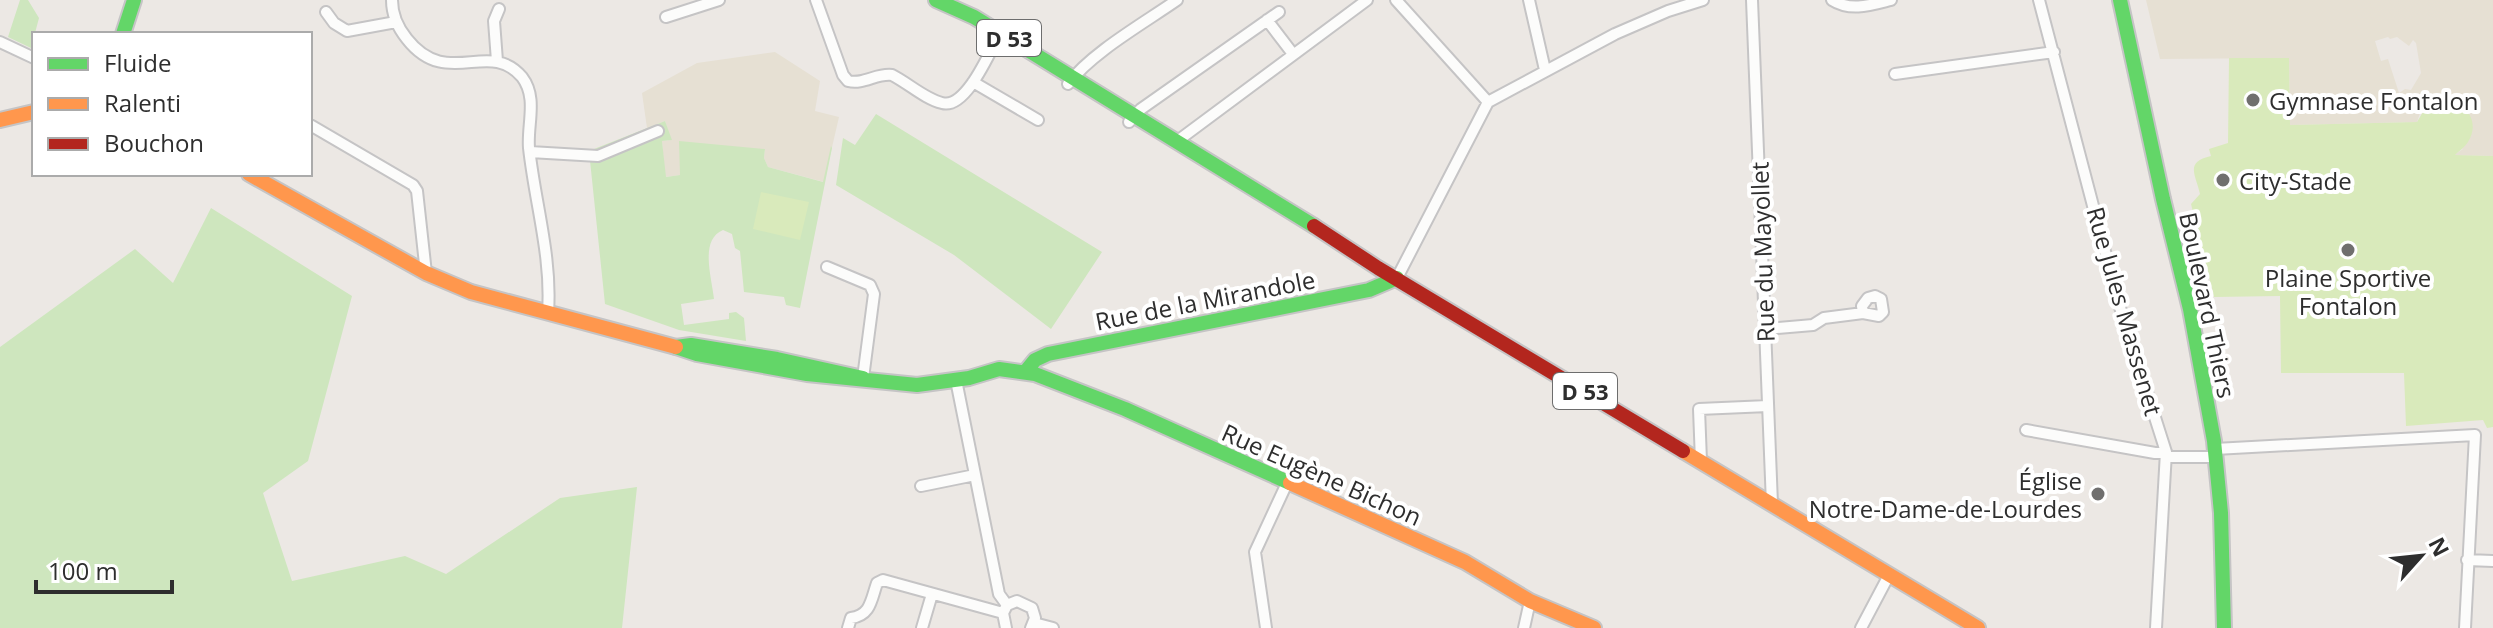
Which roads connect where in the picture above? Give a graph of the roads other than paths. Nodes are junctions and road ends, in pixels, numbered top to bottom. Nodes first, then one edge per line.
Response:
1 (134, 0) edge
2 (392, 0) edge
3 (719, 0) edge
4 (816, 0) edge
5 (1177, 0) edge
6 (1367, 0) edge
7 (1396, 0) edge
8 (1529, 0) edge
9 (1703, 0) edge
10 (1752, 0) edge
11 (1832, 0) edge
12 (1891, 0) edge
13 (2039, 0) edge
14 (2120, 0) edge
15 (939, 2) edge
16 (499, 9) dead end
17 (326, 12) dead end
18 (1279, 12) dead end
19 (666, 17) dead end
20 (1267, 20) junction
21 (396, 22) junction
22 (124, 32) edge
23 (998, 37) junction
24 (0, 42) edge
25 (2054, 52) junction
26 (1293, 54) junction
27 (32, 57) edge
28 (497, 61) junction
29 (1545, 70) junction
30 (1895, 74) dead end
31 (1070, 81) junction
32 (973, 82) junction
33 (1488, 102) junction
34 (32, 112) edge
35 (1132, 118) junction
36 (0, 120) edge
37 (1038, 120) dead end
38 (312, 126) edge
39 (658, 131) dead end
40 (1175, 144) junction
41 (530, 152) junction
42 (257, 176) edge
43 (827, 267) dead end
44 (426, 273) junction
45 (1397, 278) junction
46 (548, 312) junction
47 (1863, 313) dead end
48 (1765, 329) junction
49 (1026, 371) junction
50 (863, 378) junction
51 (956, 380) junction
52 (1768, 406) junction
53 (2026, 430) dead end
54 (2215, 453) junction
55 (2166, 455) junction
56 (1701, 461) junction
57 (975, 475) junction
58 (1287, 483) junction
59 (921, 486) dead end
60 (1772, 504) junction
61 (2467, 560) junction
62 (2493, 561) edge
63 (1889, 575) junction
64 (932, 594) junction
65 (1530, 601) junction
66 (1005, 609) junction
67 (1032, 626) edge
68 (2223, 626) edge
69 (848, 628) edge
70 (922, 628) edge
71 (1006, 628) edge
72 (1053, 628) edge
73 (1266, 628) edge
74 (1524, 628) edge
75 (1594, 628) edge
76 (1861, 628) edge
77 (1978, 628) edge
78 (2156, 628) edge
79 (2465, 628) edge

1 - 22 street
2 - 21 street
3 - 19 street
4 - 32 street
5 - 31 street
6 - 26 street
7 - 33 street
8 - 29 street
9 - 29 street
10 - 48 street, Rue du Mayollet
11 - 12 street
13 - 25 street, Rue Jules Massenet
14 - 54 street, Boulevard Thiers
15 - 23 street, D 53
16 - 28 street
17 - 21 street
18 - 20 street
20 - 26 street
20 - 35 street
21 - 28 street
23 - 31 street, D 53
23 - 32 street
24 - 27 street
25 - 30 street
25 - 55 street, Rue Jules Massenet
26 - 40 street
28 - 41 street
29 - 33 street
31 - 35 street, D 53
32 - 37 street
33 - 45 street
34 - 36 street
35 - 40 street, D 53
38 - 44 street
39 - 41 street
40 - 45 street, D 53
41 - 46 street
42 - 44 street
43 - 50 street
44 - 46 street
45 - 49 street, Rue de la Mirandole
45 - 56 street, D 53
46 - 50 street
47 - 48 street
48 - 52 street, Rue du Mayollet
49 - 51 street
49 - 58 street, Rue Eugène Bichon
50 - 51 street
51 - 57 street
52 - 56 street
52 - 60 street, Rue du Mayollet
53 - 55 street
54 - 55 street
54 - 61 street
54 - 68 street, Boulevard Thiers
55 - 78 street, Rue Jules Massenet
56 - 60 street, D 53
57 - 59 street
57 - 66 street
58 - 65 street, Rue Eugène Bichon
58 - 73 street
60 - 63 street, D 53
61 - 62 street
61 - 79 street
63 - 76 street
63 - 77 street, D 53
64 - 66 street
64 - 69 street
64 - 70 street
65 - 74 street
65 - 75 street, Rue Eugène Bichon
66 - 67 street
66 - 71 street
67 - 72 street

